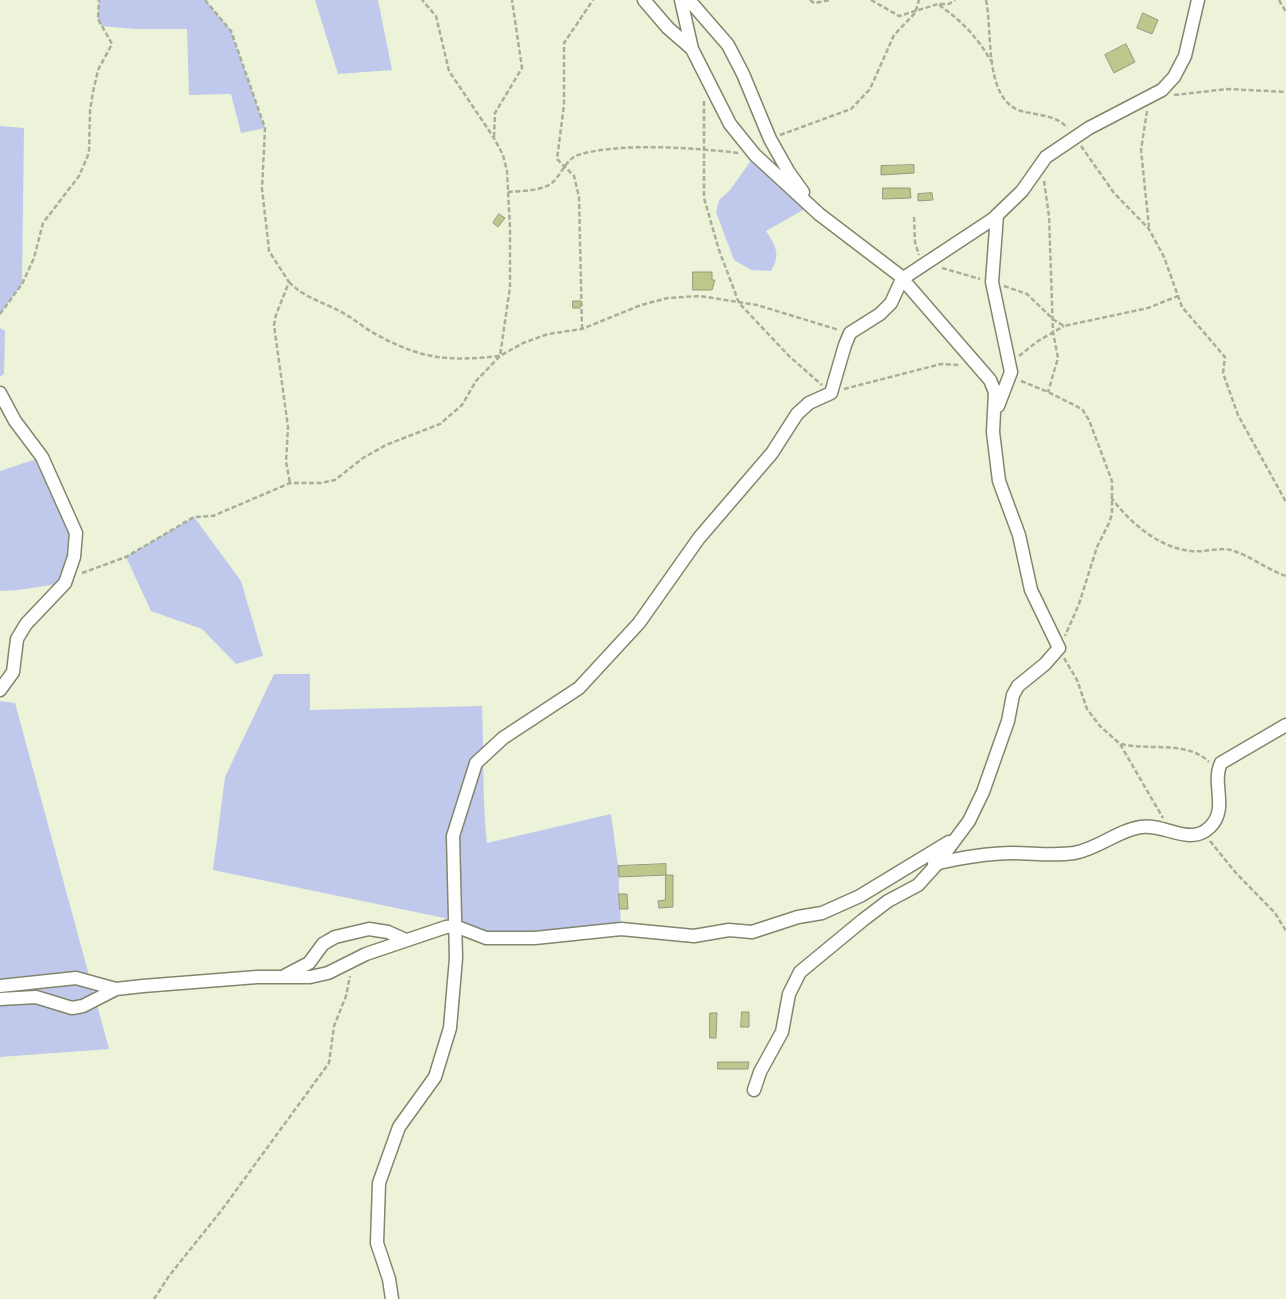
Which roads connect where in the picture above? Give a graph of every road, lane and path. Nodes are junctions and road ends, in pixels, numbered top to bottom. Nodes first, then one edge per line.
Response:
1 (98, 0) edge
2 (205, 0) edge
3 (422, 0) edge
4 (512, 0) edge
5 (593, 0) edge
6 (644, 0) edge
7 (681, 0) edge
8 (690, 0) edge
9 (810, 0) edge
10 (831, 0) edge
11 (871, 0) edge
12 (919, 0) edge
13 (955, 0) edge
14 (986, 0) edge
15 (1198, 0) edge
16 (1278, 0) edge
17 (938, 4) junction
18 (1286, 12) edge
19 (915, 13) junction
20 (692, 49) junction
21 (992, 62) junction
22 (1286, 92) edge
23 (1150, 98) junction
24 (704, 101) dead end
25 (494, 138) junction
26 (1075, 138) junction
27 (770, 139) junction
28 (702, 149) junction
29 (755, 155) junction
30 (563, 166) junction
31 (1044, 180) dead end
32 (508, 192) junction
33 (819, 214) junction
34 (997, 215) junction
35 (914, 218) dead end
36 (1149, 229) junction
37 (923, 266) junction
38 (902, 279) junction
39 (289, 282) junction
40 (992, 282) junction
41 (1178, 296) junction
42 (739, 303) junction
43 (0, 314) edge
44 (1052, 318) junction
45 (1064, 326) junction
46 (582, 329) junction
47 (1052, 332) junction
48 (850, 333) junction
49 (500, 356) junction
50 (1010, 364) junction
51 (982, 370) junction
52 (1009, 378) junction
53 (831, 392) junction
54 (1048, 392) junction
55 (0, 393) edge
56 (994, 417) junction
57 (290, 483) junction
58 (1110, 496) junction
59 (1286, 502) edge
60 (1286, 576) edge
61 (65, 583) junction
62 (1059, 648) junction
63 (0, 690) edge
64 (1286, 725) edge
65 (1120, 744) junction
66 (1218, 770) junction
67 (1169, 830) junction
68 (1205, 831) junction
69 (959, 834) junction
70 (937, 864) junction
71 (900, 873) junction
72 (454, 926) junction
73 (1286, 931) edge
74 (406, 940) junction
75 (354, 960) junction
76 (283, 976) junction
77 (0, 986) edge
78 (116, 989) junction
79 (0, 999) edge
80 (754, 1090) dead end
81 (154, 1299) edge
82 (392, 1299) edge

1 - 43 path
2 - 39 path
3 - 25 path
4 - 25 path
5 - 30 path
6 - 20 street
7 - 20 street
8 - 27 street
9 - 10 path
11 - 19 path
12 - 19 path
13 - 17 path
14 - 21 path
15 - 23 street
16 - 18 path
17 - 19 path
17 - 21 path
19 - 27 path
20 - 29 street
21 - 26 path
22 - 23 path
23 - 26 street
23 - 36 path
24 - 28 path
25 - 32 path
26 - 34 street
26 - 36 path
27 - 33 street
28 - 29 path
28 - 30 path
28 - 42 path
29 - 33 street
30 - 32 path
30 - 46 path
31 - 44 path
32 - 49 path
33 - 38 street
34 - 37 street
34 - 40 street
35 - 37 path
36 - 41 path
37 - 38 street
37 - 40 path
38 - 48 street
38 - 51 street
39 - 49 path
39 - 57 path
40 - 44 path
40 - 50 street
41 - 45 path
41 - 59 path
42 - 46 path
42 - 48 path
42 - 53 path
44 - 45 path
44 - 47 path
45 - 47 path
46 - 49 path
47 - 50 path
47 - 54 path
48 - 53 street
49 - 57 path
50 - 52 street
51 - 53 path
51 - 56 street
52 - 54 path
52 - 56 street
53 - 72 street
54 - 58 path
55 - 61 street
56 - 62 street
57 - 61 path
58 - 60 path
58 - 62 path
61 - 63 street
62 - 65 path
62 - 69 street
64 - 66 street
65 - 66 path
65 - 67 path
66 - 68 street
67 - 68 street
67 - 70 street
68 - 73 path
69 - 70 street
69 - 71 street
70 - 71 street
70 - 80 street
71 - 72 street
72 - 74 street
72 - 82 street
74 - 75 street
74 - 76 street
75 - 76 street
75 - 81 path
76 - 78 street
77 - 78 street
78 - 79 street

